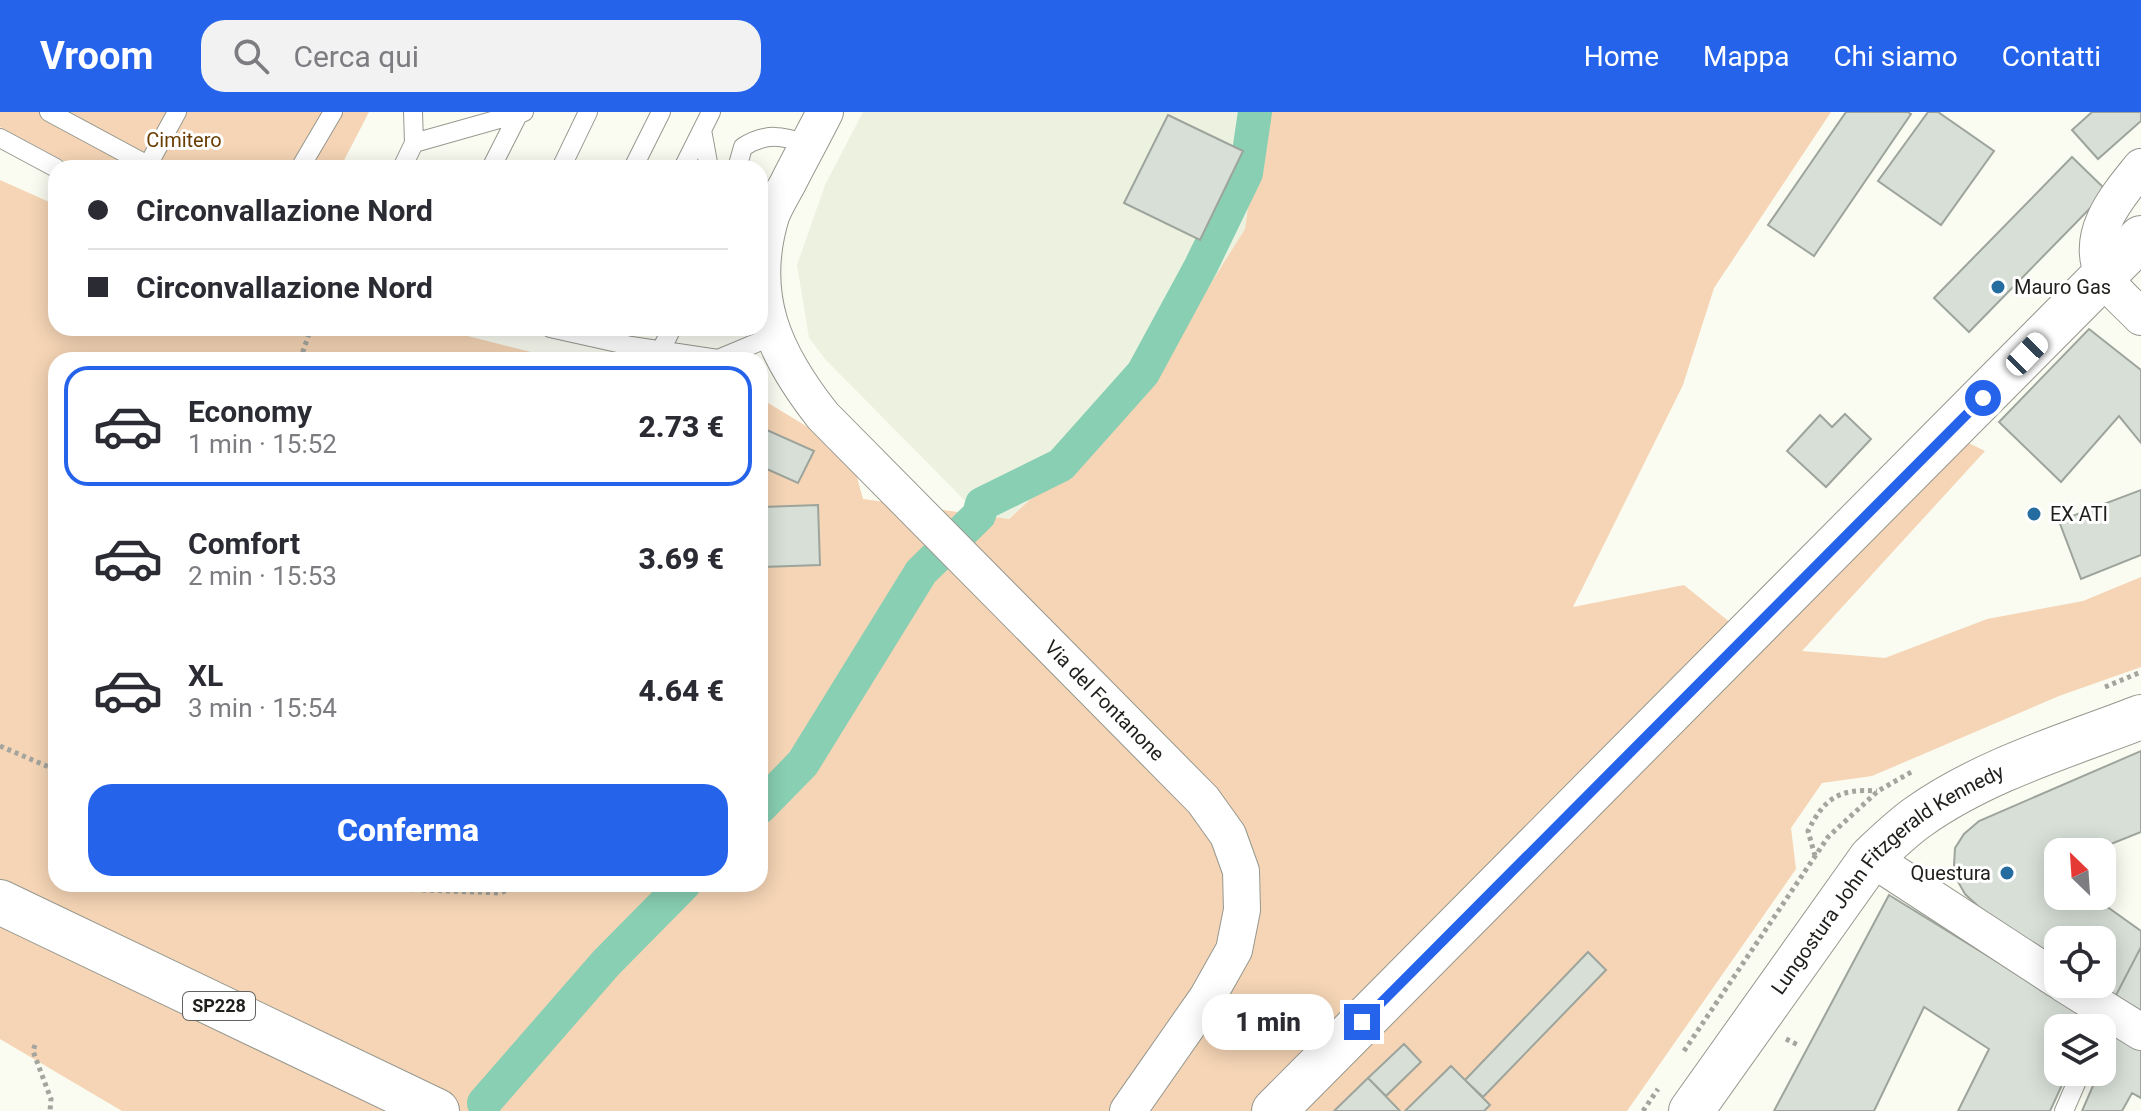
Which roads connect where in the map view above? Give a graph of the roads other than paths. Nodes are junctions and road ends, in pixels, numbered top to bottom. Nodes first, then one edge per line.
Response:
1 (49, 112) edge
2 (177, 112) edge
3 (333, 112) edge
4 (413, 112) edge
5 (588, 112) edge
6 (661, 112) edge
7 (711, 112) edge
8 (825, 112) edge
9 (521, 113) edge
10 (702, 130) junction
11 (0, 138) edge
12 (414, 143) junction
13 (808, 144) junction
14 (137, 160) edge
15 (153, 160) edge
16 (305, 160) edge
17 (406, 160) edge
18 (495, 160) edge
19 (565, 160) edge
20 (637, 160) edge
21 (687, 160) edge
22 (708, 160) edge
23 (739, 160) edge
24 (48, 164) edge
25 (2141, 167) edge
26 (768, 207) edge
27 (2141, 238) edge
28 (2103, 275) junction
29 (768, 314) edge
30 (2141, 317) edge
31 (611, 336) edge
32 (668, 336) edge
33 (773, 336) junction
34 (661, 350) junction
35 (674, 352) edge
36 (735, 352) edge
37 (2141, 717) edge
38 (1871, 858) junction
39 (0, 902) edge
40 (2044, 971) edge
41 (2080, 998) edge
42 (2097, 1014) edge
43 (2116, 1024) edge
44 (2141, 1032) edge
45 (2075, 1086) edge
46 (437, 1111) edge
47 (1128, 1111) edge
48 (1274, 1111) edge
49 (1691, 1111) edge
50 (2064, 1111) edge

1 - 14 lane
2 - 15 lane
3 - 16 lane
4 - 12 lane
5 - 19 lane
6 - 20 lane
7 - 10 lane
8 - 13 street, Via del Fontanone
9 - 12 lane
9 - 18 lane
10 - 21 lane
10 - 22 lane
11 - 24 lane
12 - 17 lane
13 - 23 lane
13 - 26 street, Via del Fontanone
25 - 28 street
27 - 28 main road
28 - 30 street
28 - 48 main road
29 - 33 street, Via del Fontanone
31 - 34 lane
32 - 34 lane
33 - 36 lane
33 - 47 street, Via del Fontanone
34 - 35 lane
37 - 38 main road, Lungostura John Fitzgerald Kennedy
38 - 40 street
38 - 49 main road, Lungostura John Fitzgerald Kennedy
39 - 46 main road, SP228
41 - 42 street
43 - 44 street
45 - 50 lane

